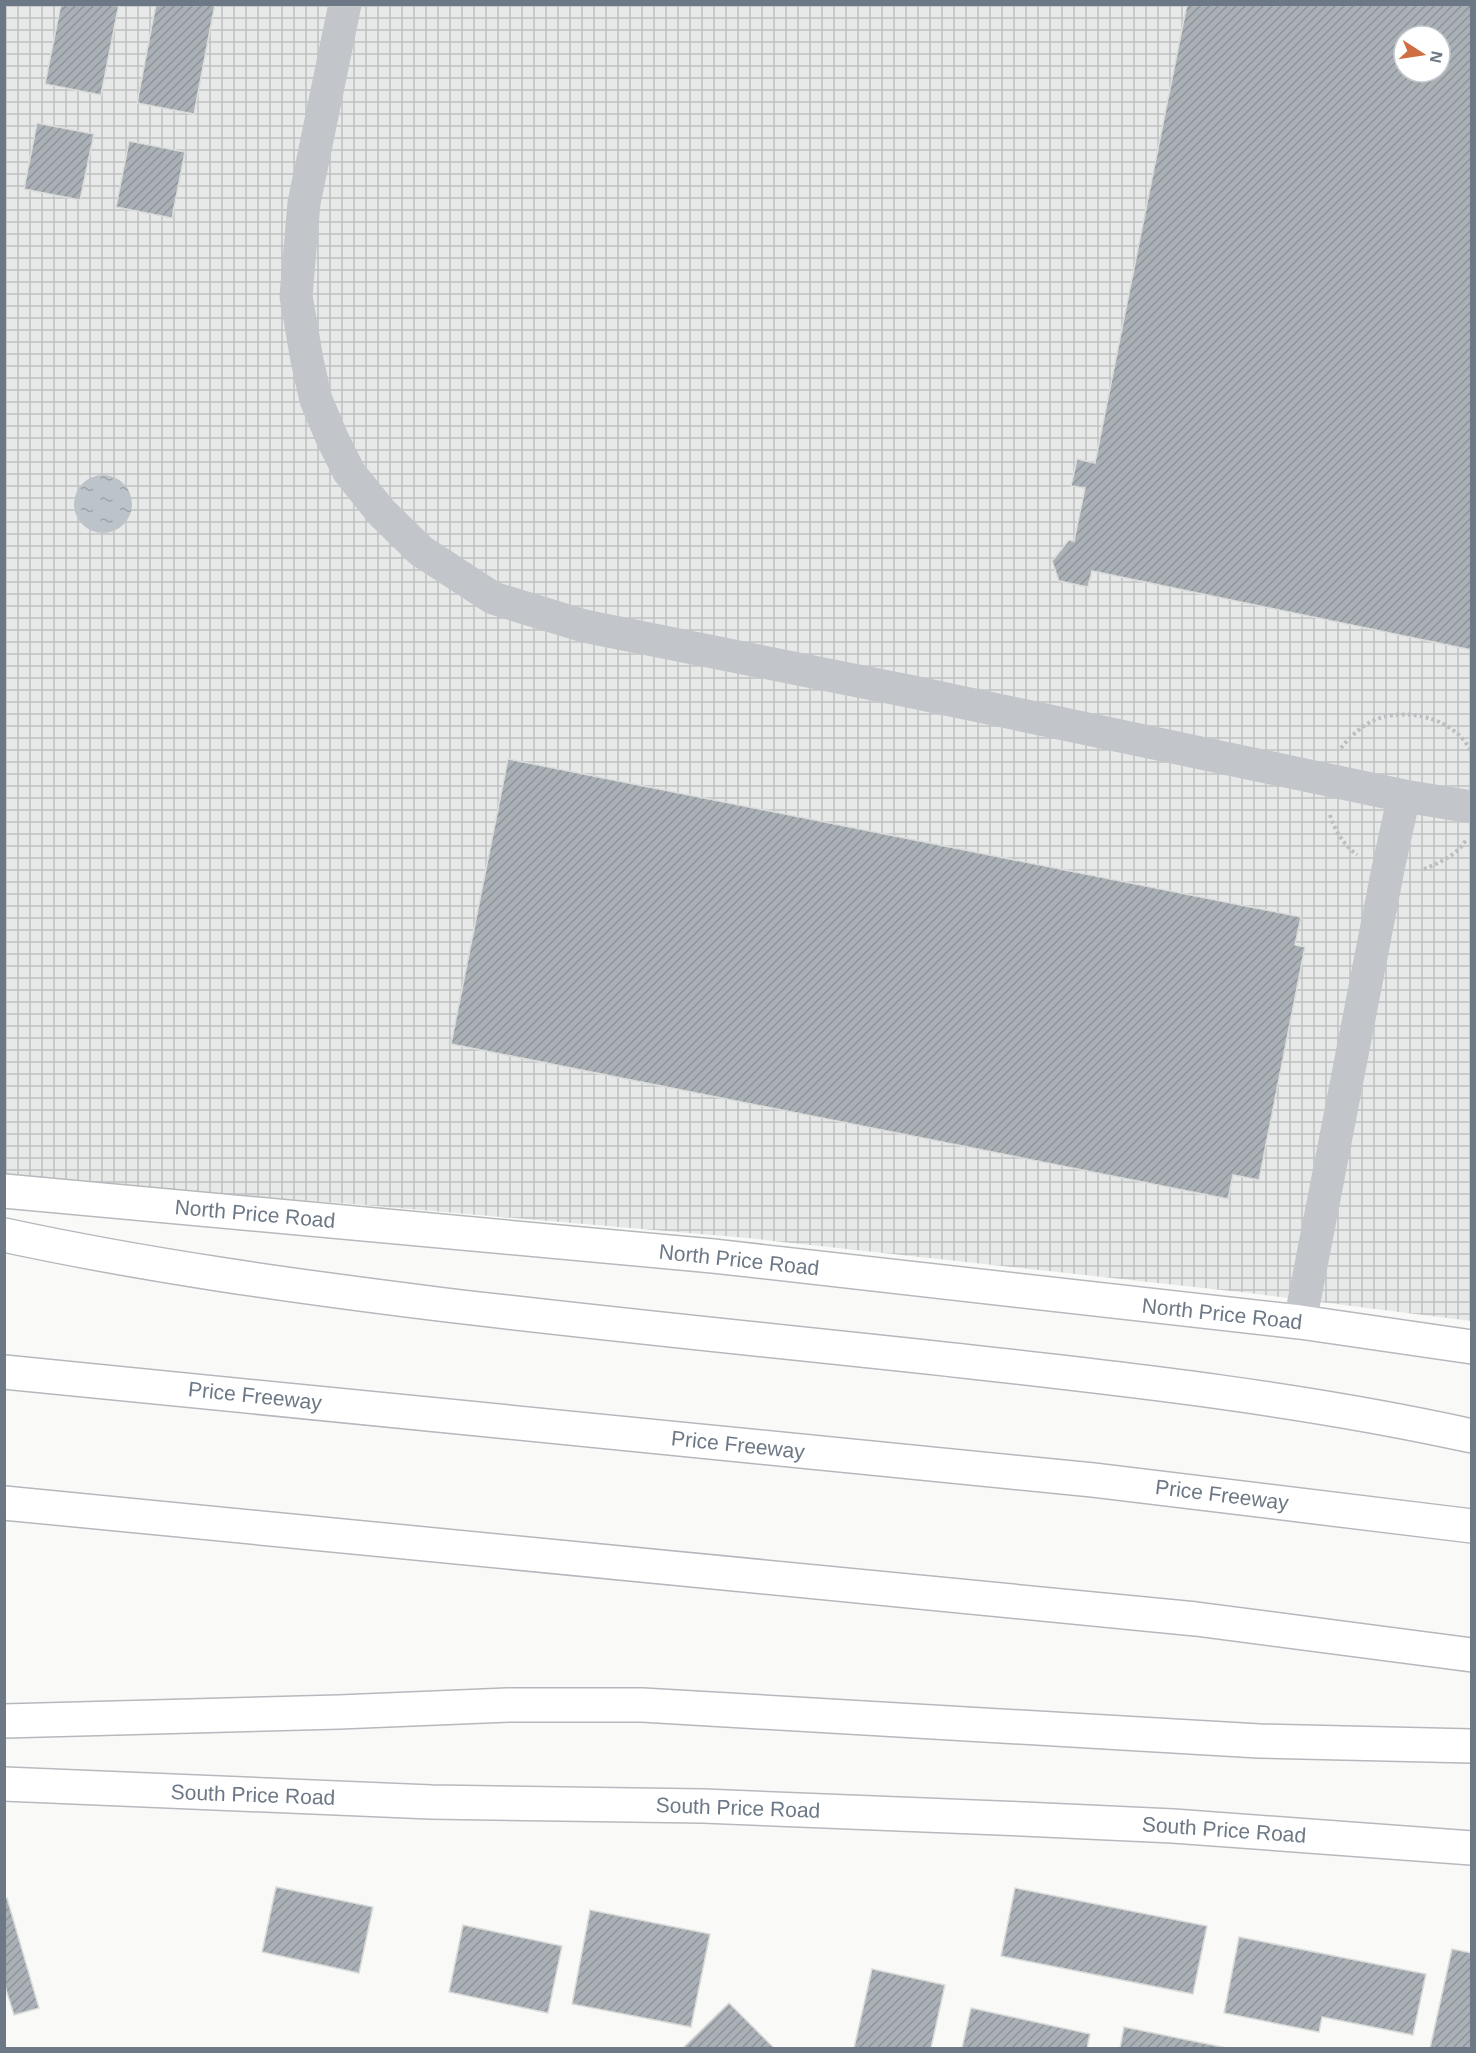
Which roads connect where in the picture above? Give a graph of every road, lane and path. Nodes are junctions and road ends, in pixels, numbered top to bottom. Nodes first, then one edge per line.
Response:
1 (345, 4) edge
2 (1404, 796) junction
3 (1472, 807) edge
4 (1472, 832) edge
5 (1419, 870) dead end
6 (4, 1191) edge
7 (4, 1235) edge
8 (1300, 1322) junction
9 (1472, 1347) edge
10 (4, 1372) edge
11 (1472, 1436) edge
12 (4, 1503) edge
13 (1472, 1526) edge
14 (1472, 1654) edge
15 (4, 1721) edge
16 (1472, 1746) edge
17 (4, 1784) edge
18 (1472, 1848) edge

1 - 2 lane
2 - 3 lane
2 - 8 lane
4 - 5 path
6 - 8 main road, North Price Road
7 - 11 main road
8 - 9 main road, North Price Road
10 - 13 main road, Price Freeway
12 - 14 main road
15 - 16 main road
17 - 18 main road, South Price Road

